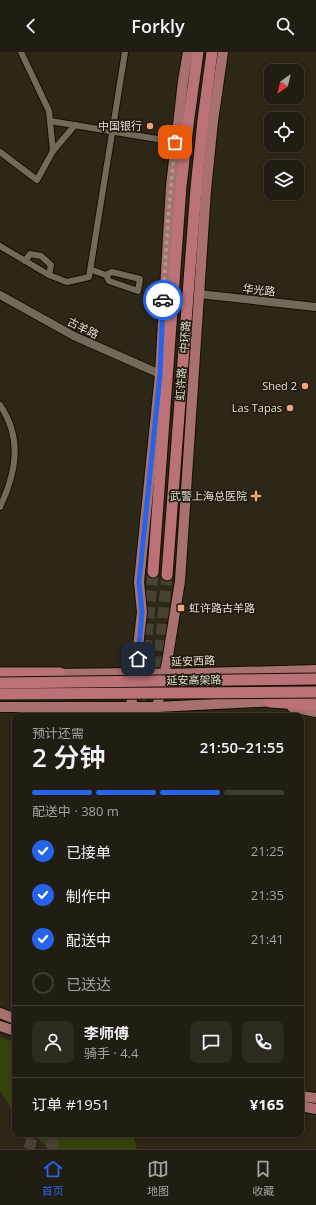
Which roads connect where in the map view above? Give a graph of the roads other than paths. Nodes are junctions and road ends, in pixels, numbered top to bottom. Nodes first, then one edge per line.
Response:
1 (21, 52) edge
2 (125, 52) edge
3 (188, 52) edge
4 (198, 52) edge
5 (212, 52) edge
6 (223, 52) edge
7 (50, 121) junction
8 (75, 125) junction
9 (113, 130) junction
10 (175, 142) junction
11 (53, 151) junction
12 (0, 152) edge
13 (0, 246) edge
14 (42, 256) junction
15 (25, 261) junction
16 (36, 267) junction
17 (92, 270) junction
18 (106, 274) junction
19 (49, 275) junction
20 (199, 294) junction
21 (0, 295) edge
22 (316, 308) edge
23 (160, 374) junction
24 (0, 405) edge
25 (0, 507) edge
26 (153, 572) tunnel mouth
27 (166, 575) tunnel mouth
28 (0, 668) edge
29 (316, 670) edge
30 (0, 673) edge
31 (60, 673) junction
32 (136, 673) junction
33 (164, 674) junction
34 (0, 679) edge
35 (316, 679) edge
36 (0, 683) edge
37 (316, 692) edge
38 (0, 694) edge
39 (316, 699) edge
40 (270, 702) junction
41 (311, 706) edge
42 (0, 707) edge
43 (131, 711) edge
44 (156, 712) edge
45 (316, 712) edge
46 (0, 1014) edge
47 (12, 1018) edge
48 (0, 1026) edge
49 (12, 1030) edge
50 (304, 1096) edge
51 (316, 1098) edge
52 (304, 1107) edge
53 (316, 1109) edge

1 - 7 street
2 - 9 street
3 - 10 main road, 虹许路
4 - 26 highway, 中环路
5 - 27 highway, 中环路
6 - 20 main road, 虹许路
7 - 8 street
7 - 11 street
8 - 9 street
8 - 11 street
9 - 10 street
9 - 17 street
10 - 23 main road, 虹许路
11 - 12 street
13 - 15 street
14 - 15 street
14 - 16 street
14 - 19 street
15 - 16 street
16 - 19 street
17 - 18 street
17 - 19 street
18 - 18 street
20 - 22 street, 华光路
20 - 33 main road, 虹许路
21 - 23 street, 古羊路
23 - 32 main road, 虹许路
24 - 25 street
28 - 31 main road
29 - 33 main road, 延安西路
30 - 31 highway
31 - 32 main road, 延安西路
31 - 34 main road, 延安西路
32 - 33 main road, 延安西路
32 - 43 main road, 虹许路
33 - 44 main road, 虹许路
35 - 36 highway, 延安高架路, bridge
37 - 38 highway, 延安高架路, bridge
39 - 40 main road
40 - 41 highway
40 - 44 main road
40 - 45 main road
42 - 43 main road
43 - 44 main road
46 - 47 main road
48 - 49 main road
50 - 51 main road
52 - 53 main road

